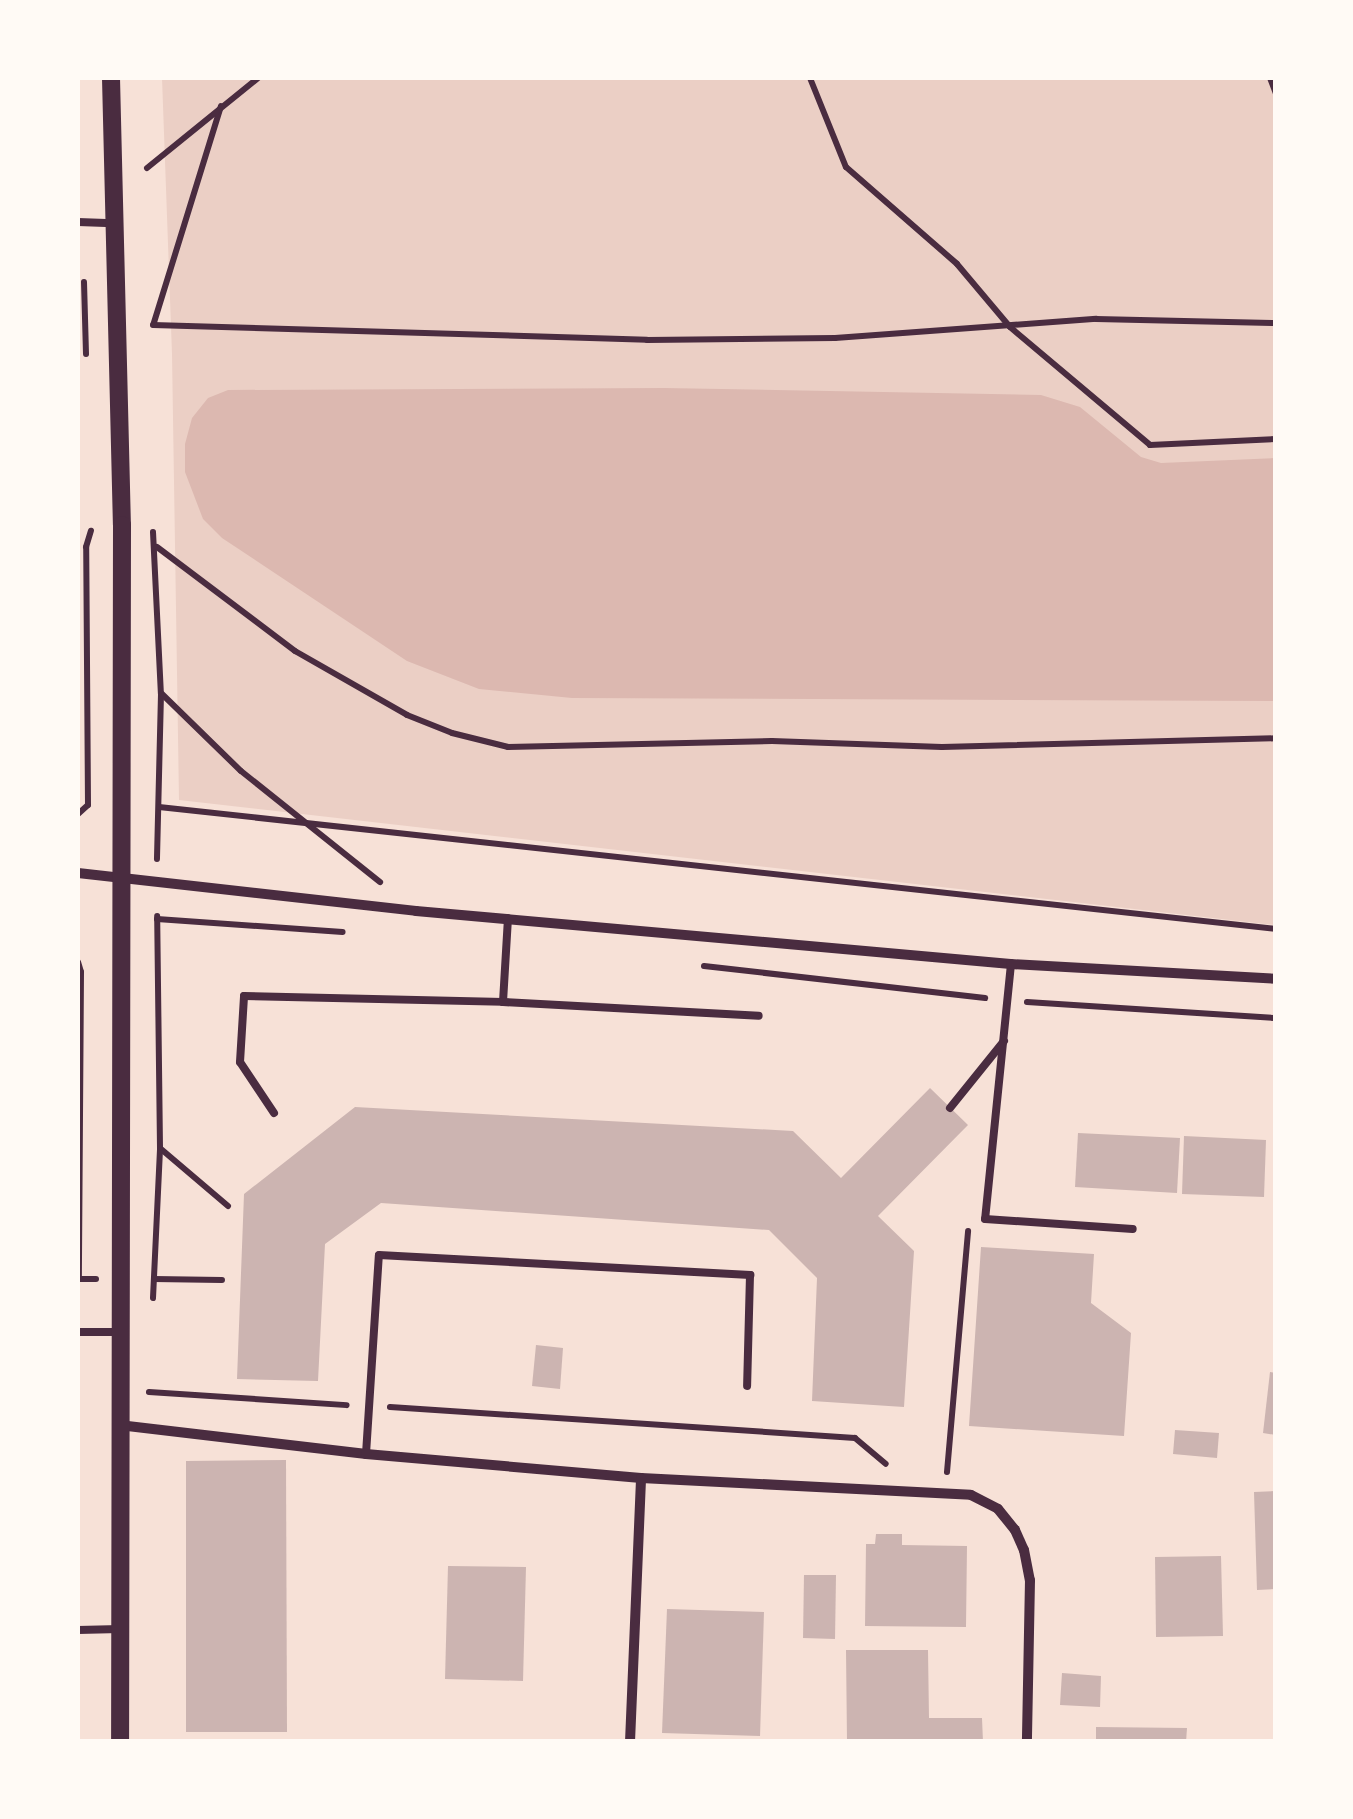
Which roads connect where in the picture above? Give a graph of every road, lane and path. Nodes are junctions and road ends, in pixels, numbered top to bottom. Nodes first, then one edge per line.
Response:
1 (111, 78) edge
2 (258, 78) edge
3 (810, 78) edge
4 (1270, 78) edge
5 (1276, 94) edge
6 (221, 106) junction
7 (147, 168) dead end
8 (78, 222) edge
9 (116, 223) junction
10 (1276, 323) edge
11 (1010, 327) junction
12 (1276, 438) edge
13 (152, 525) dead end
14 (92, 526) dead end
15 (82, 547) edge
16 (156, 547) junction
17 (161, 694) junction
18 (1276, 738) edge
19 (159, 807) junction
20 (78, 814) edge
21 (308, 825) junction
22 (78, 873) edge
23 (119, 875) junction
24 (156, 882) junction
25 (416, 911) junction
26 (508, 918) junction
27 (156, 919) junction
28 (1276, 929) edge
29 (351, 932) dead end
30 (78, 962) edge
31 (1011, 964) junction
32 (699, 965) dead end
33 (1276, 978) edge
34 (1007, 1000) junction
35 (503, 1002) junction
36 (759, 1016) dead end
37 (1276, 1018) edge
38 (1004, 1041) junction
39 (950, 1108) dead end
40 (274, 1113) dead end
41 (160, 1148) junction
42 (228, 1206) dead end
43 (1133, 1229) dead end
44 (965, 1264) dead end
45 (120, 1279) junction
46 (154, 1279) junction
47 (222, 1280) dead end
48 (152, 1317) dead end
49 (78, 1332) edge
50 (120, 1332) junction
51 (150, 1373) dead end
52 (748, 1386) dead end
53 (149, 1392) junction
54 (370, 1406) junction
55 (118, 1425) junction
56 (151, 1430) junction
57 (366, 1454) junction
58 (641, 1478) junction
59 (920, 1493) junction
60 (945, 1494) junction
61 (120, 1629) junction
62 (78, 1630) edge
63 (120, 1742) edge
64 (630, 1742) edge
65 (1027, 1742) edge

1 - 9 street
2 - 6 path
3 - 11 path
4 - 5 path
6 - 7 path
6 - 11 path
8 - 9 lane
9 - 23 street
10 - 11 path
11 - 12 path
13 - 16 path
14 - 15 path
15 - 20 path
16 - 17 path
16 - 18 path
17 - 19 path
17 - 21 path
19 - 21 path
19 - 24 path
21 - 25 path
21 - 28 path
22 - 23 street
23 - 24 street
23 - 45 street
24 - 25 street
24 - 27 path
25 - 26 street
26 - 31 street
26 - 35 lane
27 - 29 path
27 - 41 path
30 - 45 path
31 - 33 street
31 - 34 lane
32 - 34 path
34 - 37 path
34 - 38 lane
35 - 36 lane
35 - 40 lane
38 - 39 lane
38 - 43 lane
41 - 42 path
41 - 46 path
44 - 60 path
45 - 46 path
45 - 50 street
46 - 47 path
46 - 48 path
49 - 50 lane
50 - 55 street
51 - 53 path
52 - 54 lane
53 - 54 path
53 - 56 path
54 - 57 lane
54 - 59 path
55 - 56 street
55 - 61 street
56 - 57 street
57 - 58 street
58 - 59 street
58 - 64 street
59 - 60 street
60 - 65 street
61 - 62 lane
61 - 63 street

